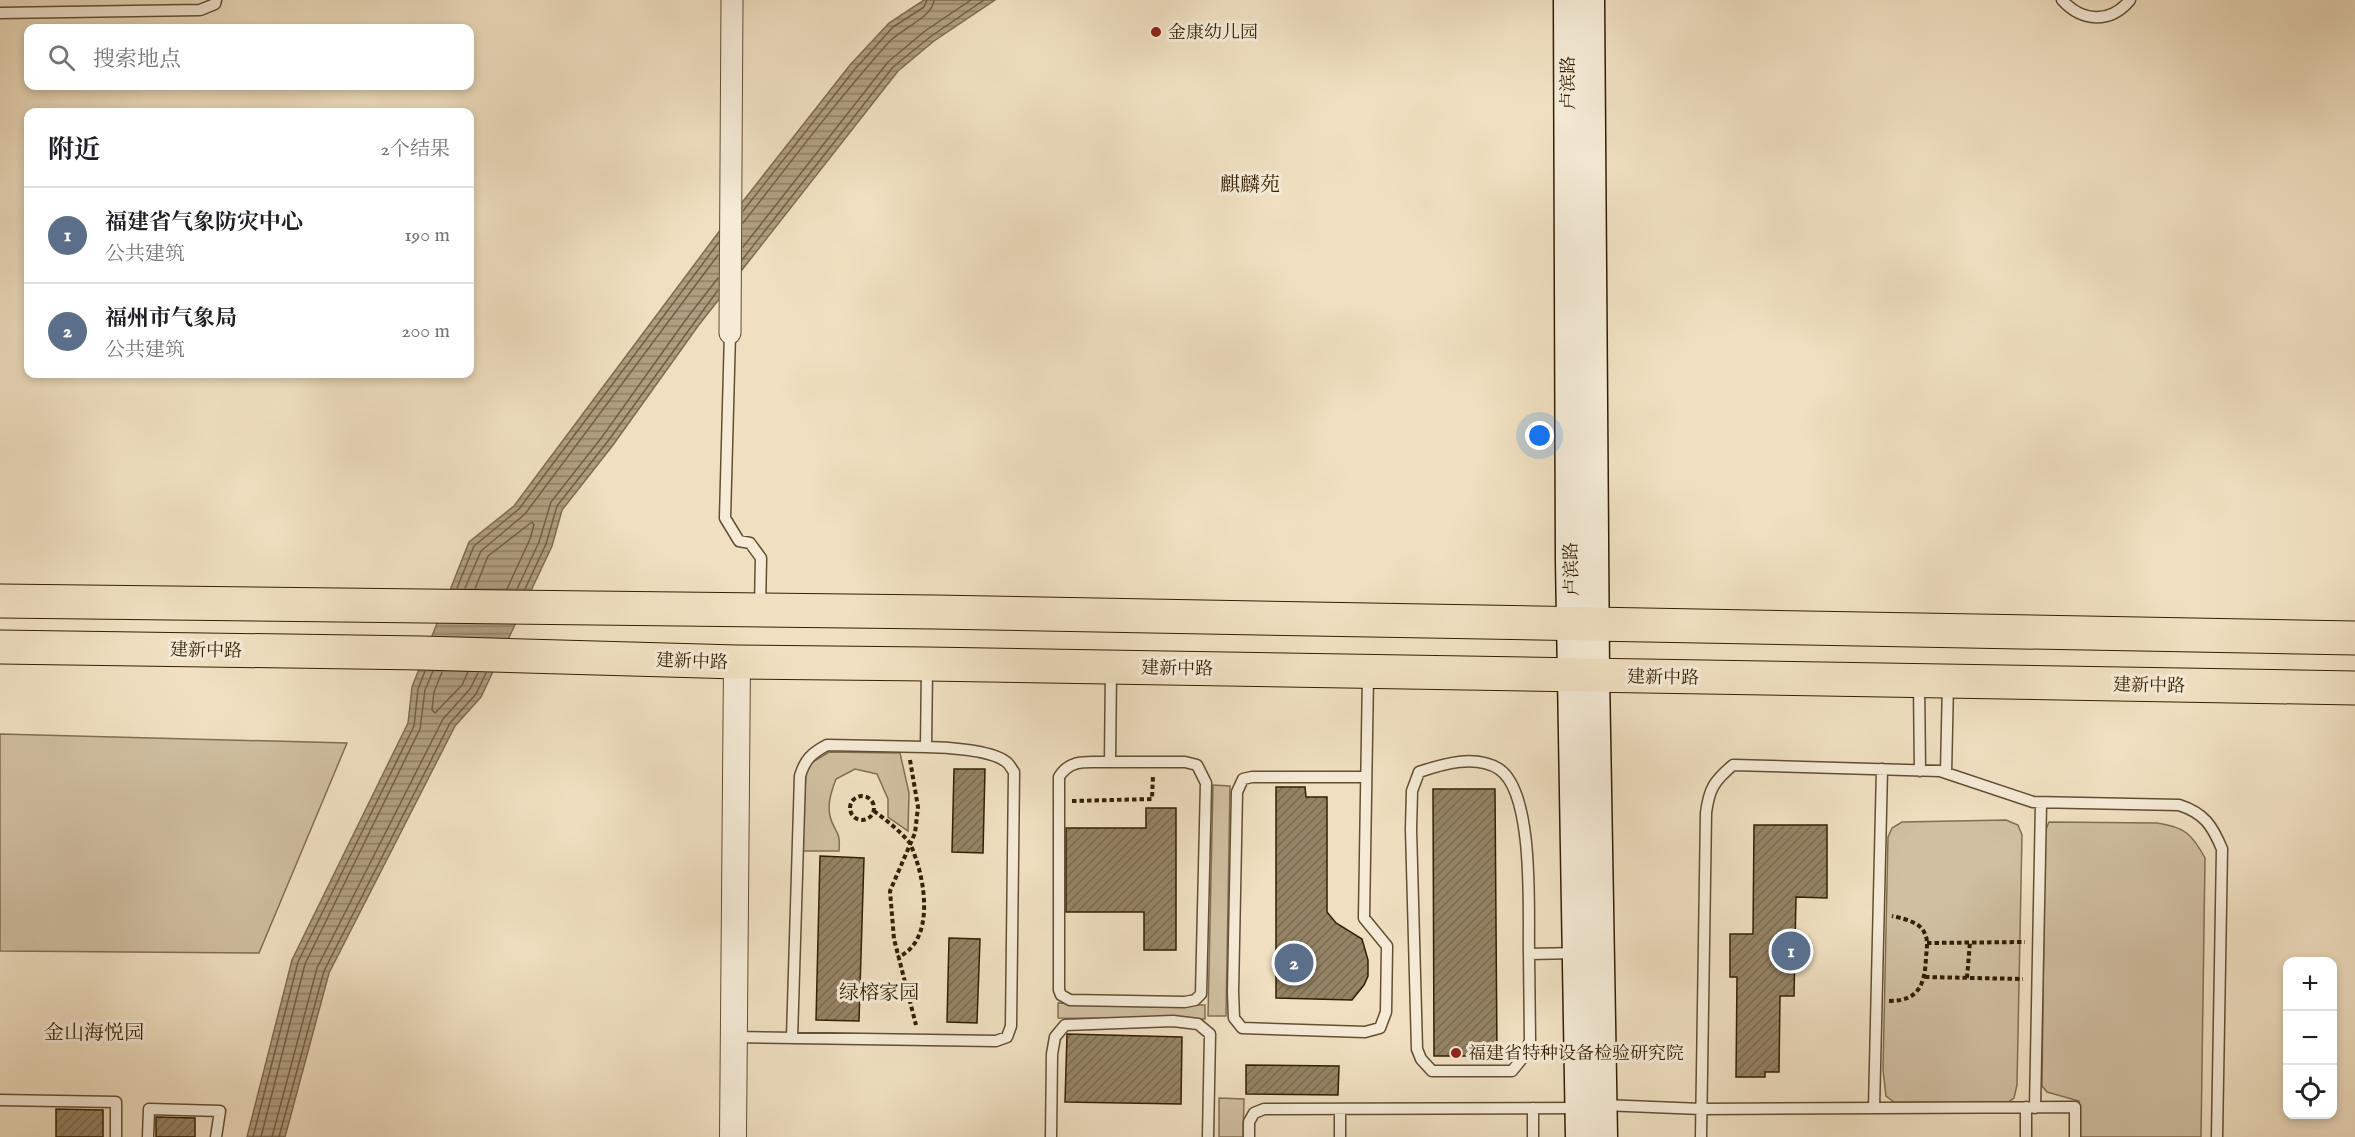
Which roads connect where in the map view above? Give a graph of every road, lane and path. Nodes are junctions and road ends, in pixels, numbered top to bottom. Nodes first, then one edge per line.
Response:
1 (216, 0) edge
2 (732, 0) edge
3 (1568, 0) edge
4 (1590, 0) edge
5 (2062, 0) edge
6 (2130, 0) edge
7 (0, 13) edge
8 (730, 333) joint
9 (0, 601) edge
10 (760, 609) junction
11 (1583, 625) junction
12 (2355, 638) edge
13 (0, 647) edge
14 (737, 662) junction
15 (927, 663) junction
16 (1111, 667) junction
17 (1368, 672) junction
18 (1584, 675) junction
19 (1934, 681) junction
20 (2355, 688) edge
21 (906, 746) junction
22 (926, 747) junction
23 (1110, 762) junction
24 (1154, 762) junction
25 (1882, 769) junction
26 (1920, 771) junction
27 (1946, 773) junction
28 (1366, 777) junction
29 (1059, 801) junction
30 (2040, 802) junction
31 (873, 811) junction
32 (910, 843) junction
33 (1878, 917) junction
34 (1970, 942) junction
35 (2038, 942) junction
36 (1927, 943) junction
37 (1577, 953) junction
38 (1529, 954) junction
39 (898, 957) junction
40 (1925, 976) junction
41 (1967, 978) junction
42 (2037, 979) junction
43 (1877, 1001) junction
44 (734, 1037) junction
45 (792, 1038) junction
46 (921, 1040) junction
47 (0, 1100) edge
48 (1591, 1107) junction
49 (1533, 1108) junction
50 (1874, 1108) junction
51 (2031, 1108) junction
52 (1340, 1109) junction
53 (1701, 1109) junction
54 (116, 1137) edge
55 (148, 1137) edge
56 (216, 1137) edge
57 (733, 1137) edge
58 (1051, 1137) edge
59 (1208, 1137) edge
60 (1249, 1137) edge
61 (1340, 1137) edge
62 (1533, 1137) edge
63 (1580, 1137) edge
64 (1603, 1137) edge
65 (1701, 1137) edge
66 (2026, 1137) edge
67 (2075, 1137) edge
68 (2217, 1137) edge

1 - 7 lane
2 - 8 street
3 - 11 main road, 卢滨路
4 - 11 main road
5 - 6 lane
8 - 10 lane
9 - 10 main road
10 - 11 main road
11 - 12 main road
11 - 18 main road, 卢滨路
13 - 14 main road, 建新中路
14 - 15 main road, 建新中路
14 - 44 street
15 - 16 main road, 建新中路
15 - 22 lane
16 - 17 main road, 建新中路
16 - 23 lane
17 - 18 main road, 建新中路
17 - 28 lane
18 - 19 main road, 建新中路
18 - 37 main road, 卢滨路
18 - 48 main road
19 - 20 main road, 建新中路
19 - 26 lane
19 - 27 lane
21 - 22 lane
21 - 32 path
21 - 45 lane
22 - 46 lane
23 - 24 lane
23 - 29 lane
24 - 29 path
24 - 29 lane
25 - 26 lane
25 - 33 lane
25 - 53 lane
26 - 27 lane
27 - 30 lane
28 - 28 lane
30 - 35 lane
30 - 68 lane
31 - 31 path
31 - 32 path
32 - 39 path
32 - 39 path
33 - 36 path
33 - 43 lane
34 - 35 path
34 - 36 path
34 - 41 path
35 - 42 lane
36 - 40 path
37 - 38 lane
37 - 48 main road, 卢滨路
38 - 38 lane
39 - 46 path
40 - 41 path
40 - 43 path
41 - 42 path
42 - 51 lane
43 - 50 lane
44 - 45 lane
44 - 57 street
45 - 46 lane
47 - 54 lane
48 - 49 lane
48 - 53 lane
48 - 63 main road, 卢滨路
48 - 64 main road
49 - 52 lane
49 - 62 lane
50 - 51 lane
50 - 53 lane
51 - 66 lane
51 - 67 lane
52 - 60 lane
52 - 61 lane
53 - 65 lane
55 - 56 lane
58 - 59 lane

